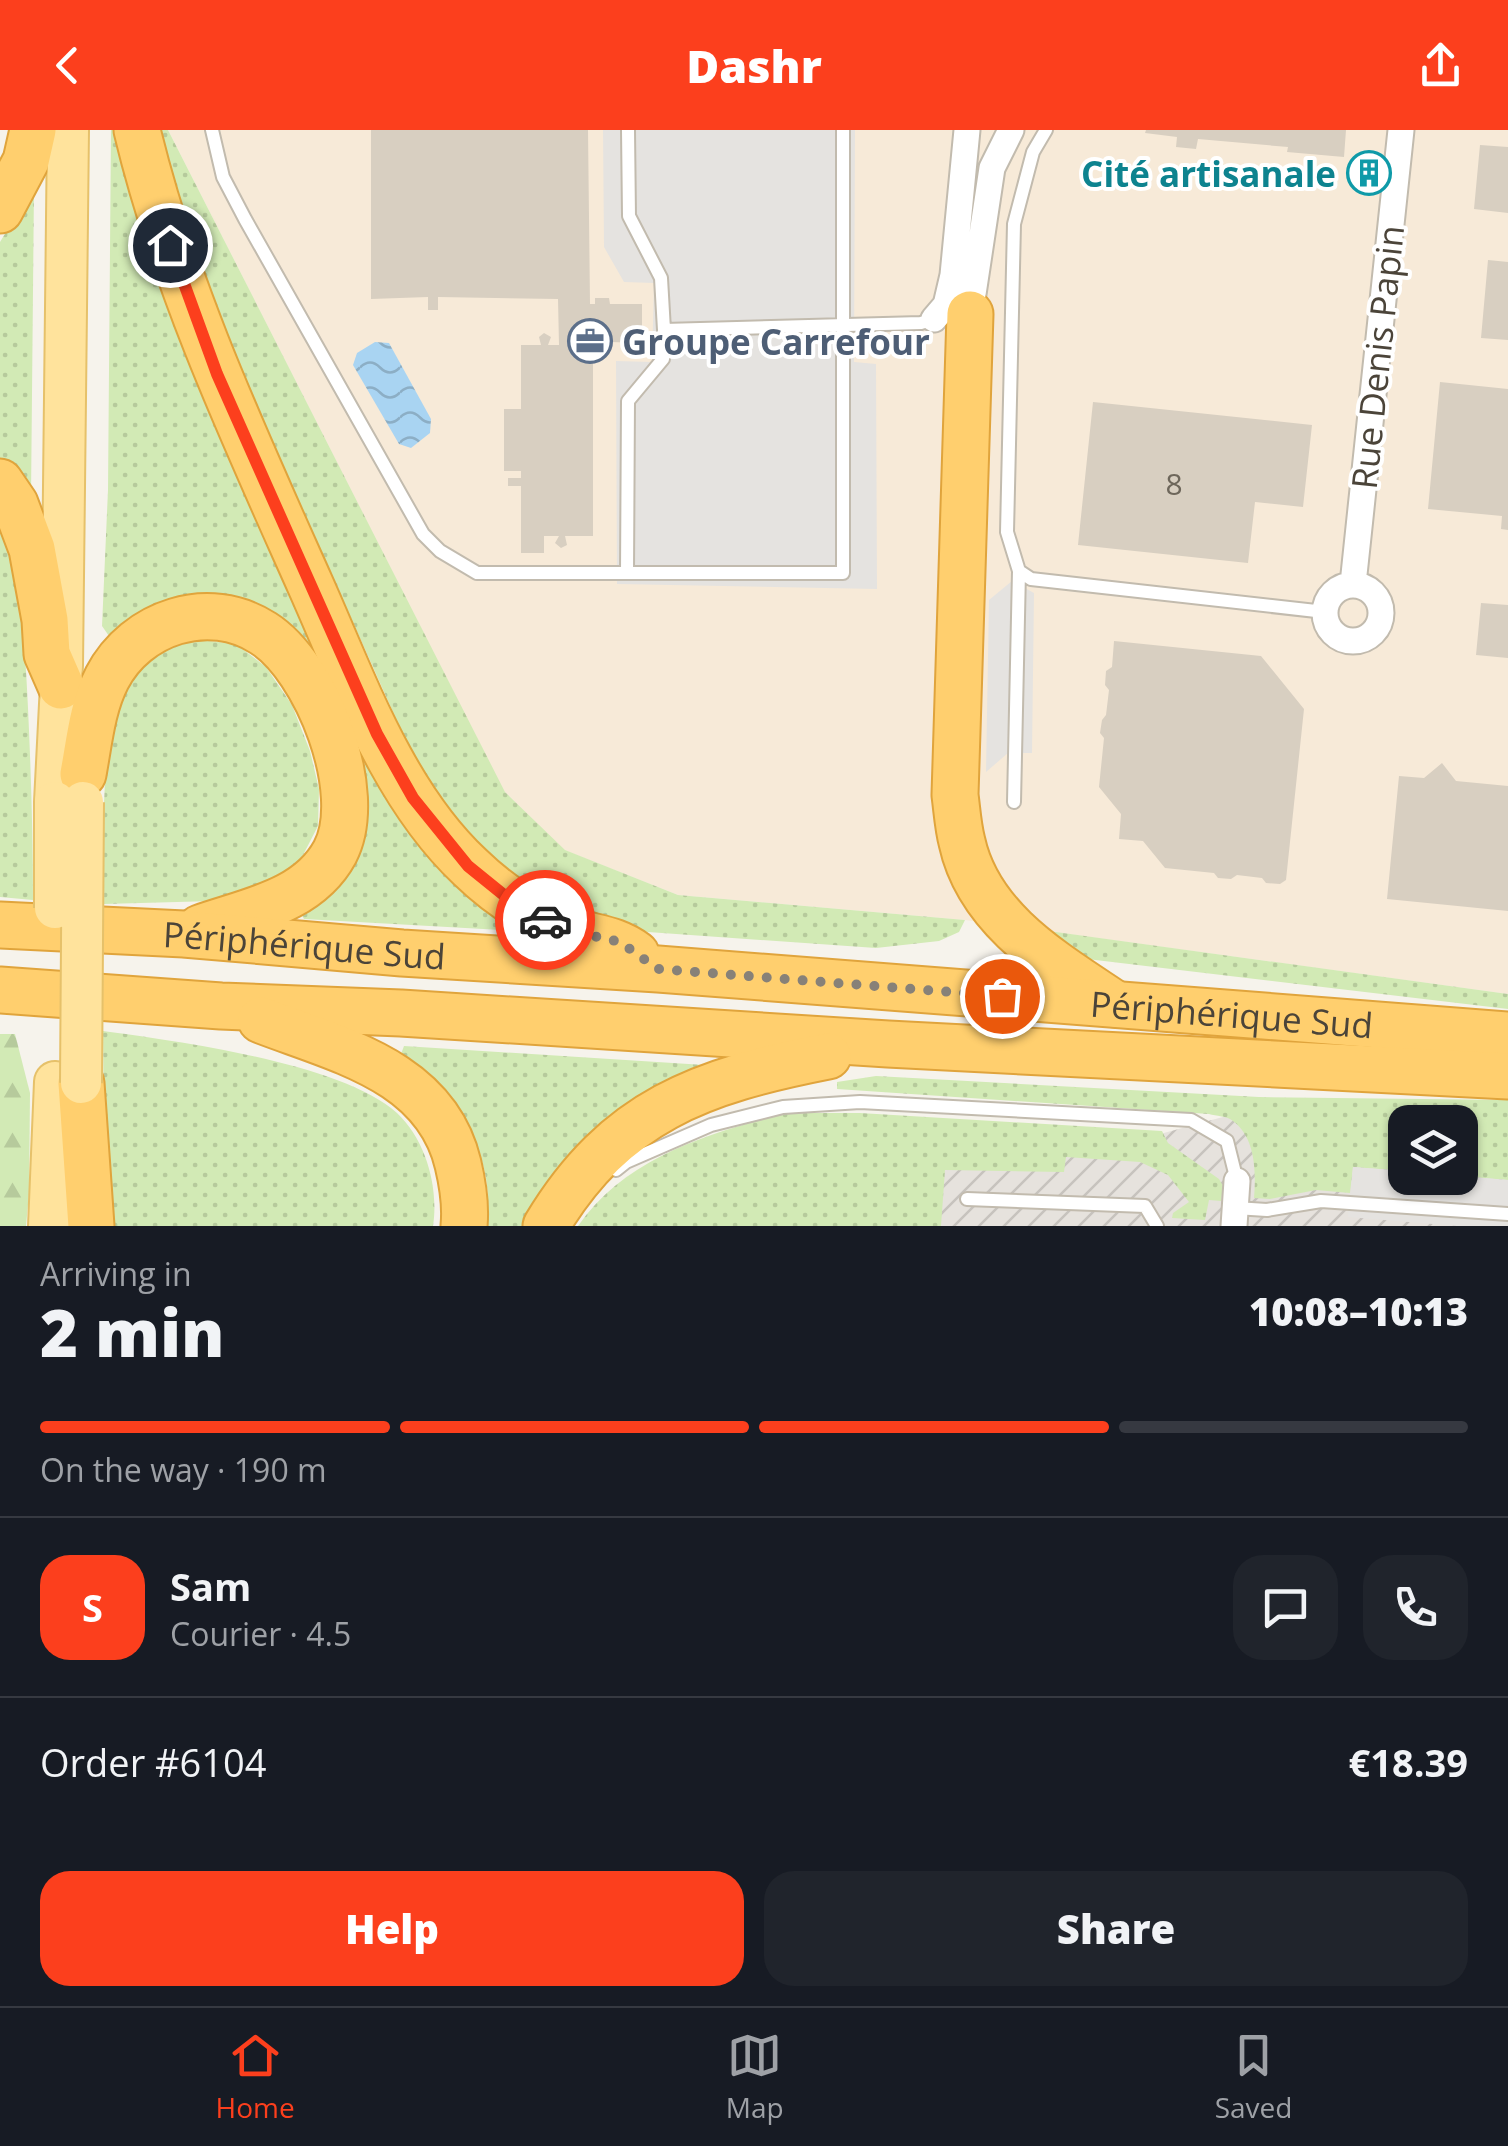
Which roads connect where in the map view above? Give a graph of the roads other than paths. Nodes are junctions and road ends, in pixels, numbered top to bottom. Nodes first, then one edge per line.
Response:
1 (34, 130) edge
2 (68, 130) edge
3 (89, 130) edge
4 (136, 130) edge
5 (212, 130) edge
6 (628, 130) edge
7 (843, 130) edge
8 (967, 130) edge
9 (1011, 130) edge
10 (1046, 130) edge
11 (1401, 130) edge
12 (0, 210) edge
13 (952, 316) junction
14 (843, 325) junction
15 (664, 330) junction
16 (0, 482) edge
17 (1019, 571) junction
18 (627, 573) junction
19 (1352, 584) junction
20 (1324, 612) junction
21 (61, 686) junction
22 (74, 793) junction
23 (1014, 802) dead end
24 (0, 925) edge
25 (184, 934) junction
26 (658, 969) junction
27 (0, 990) edge
28 (222, 1006) junction
29 (1116, 1006) junction
30 (1508, 1036) edge
31 (888, 1044) junction
32 (1508, 1076) edge
33 (68, 1083) junction
34 (601, 1182) dead end
35 (1238, 1182) joint
36 (967, 1198) dead end
37 (563, 1214) edge
38 (1508, 1214) edge
39 (1235, 1217) edge
40 (49, 1226) edge
41 (78, 1226) edge
42 (92, 1226) edge
43 (464, 1226) edge
44 (563, 1226) edge
45 (1157, 1226) edge

1 - 12 highway
2 - 21 main road
3 - 22 main road
4 - 26 highway
5 - 18 lane
6 - 15 lane
7 - 14 lane
8 - 13 street
9 - 13 street
10 - 17 lane
11 - 19 street, Rue Denis Papin
13 - 14 lane
13 - 29 highway
14 - 15 lane
14 - 18 lane
15 - 18 lane
16 - 21 highway
17 - 20 lane
17 - 23 lane
19 - 20 street
19 - 20 street
21 - 22 main road
22 - 25 highway
22 - 33 main road, bridge
24 - 25 highway, Périphérique Sud
25 - 26 highway, Périphérique Sud
26 - 29 highway, Périphérique Sud
27 - 28 highway, Périphérique Sud
28 - 31 highway, Périphérique Sud
28 - 43 highway
29 - 30 highway, Périphérique Sud
31 - 32 highway, Périphérique Sud
31 - 37 highway
33 - 40 main road
33 - 41 main road
33 - 42 highway
34 - 35 lane
35 - 39 street
36 - 45 lane
37 - 44 lane
38 - 39 lane

